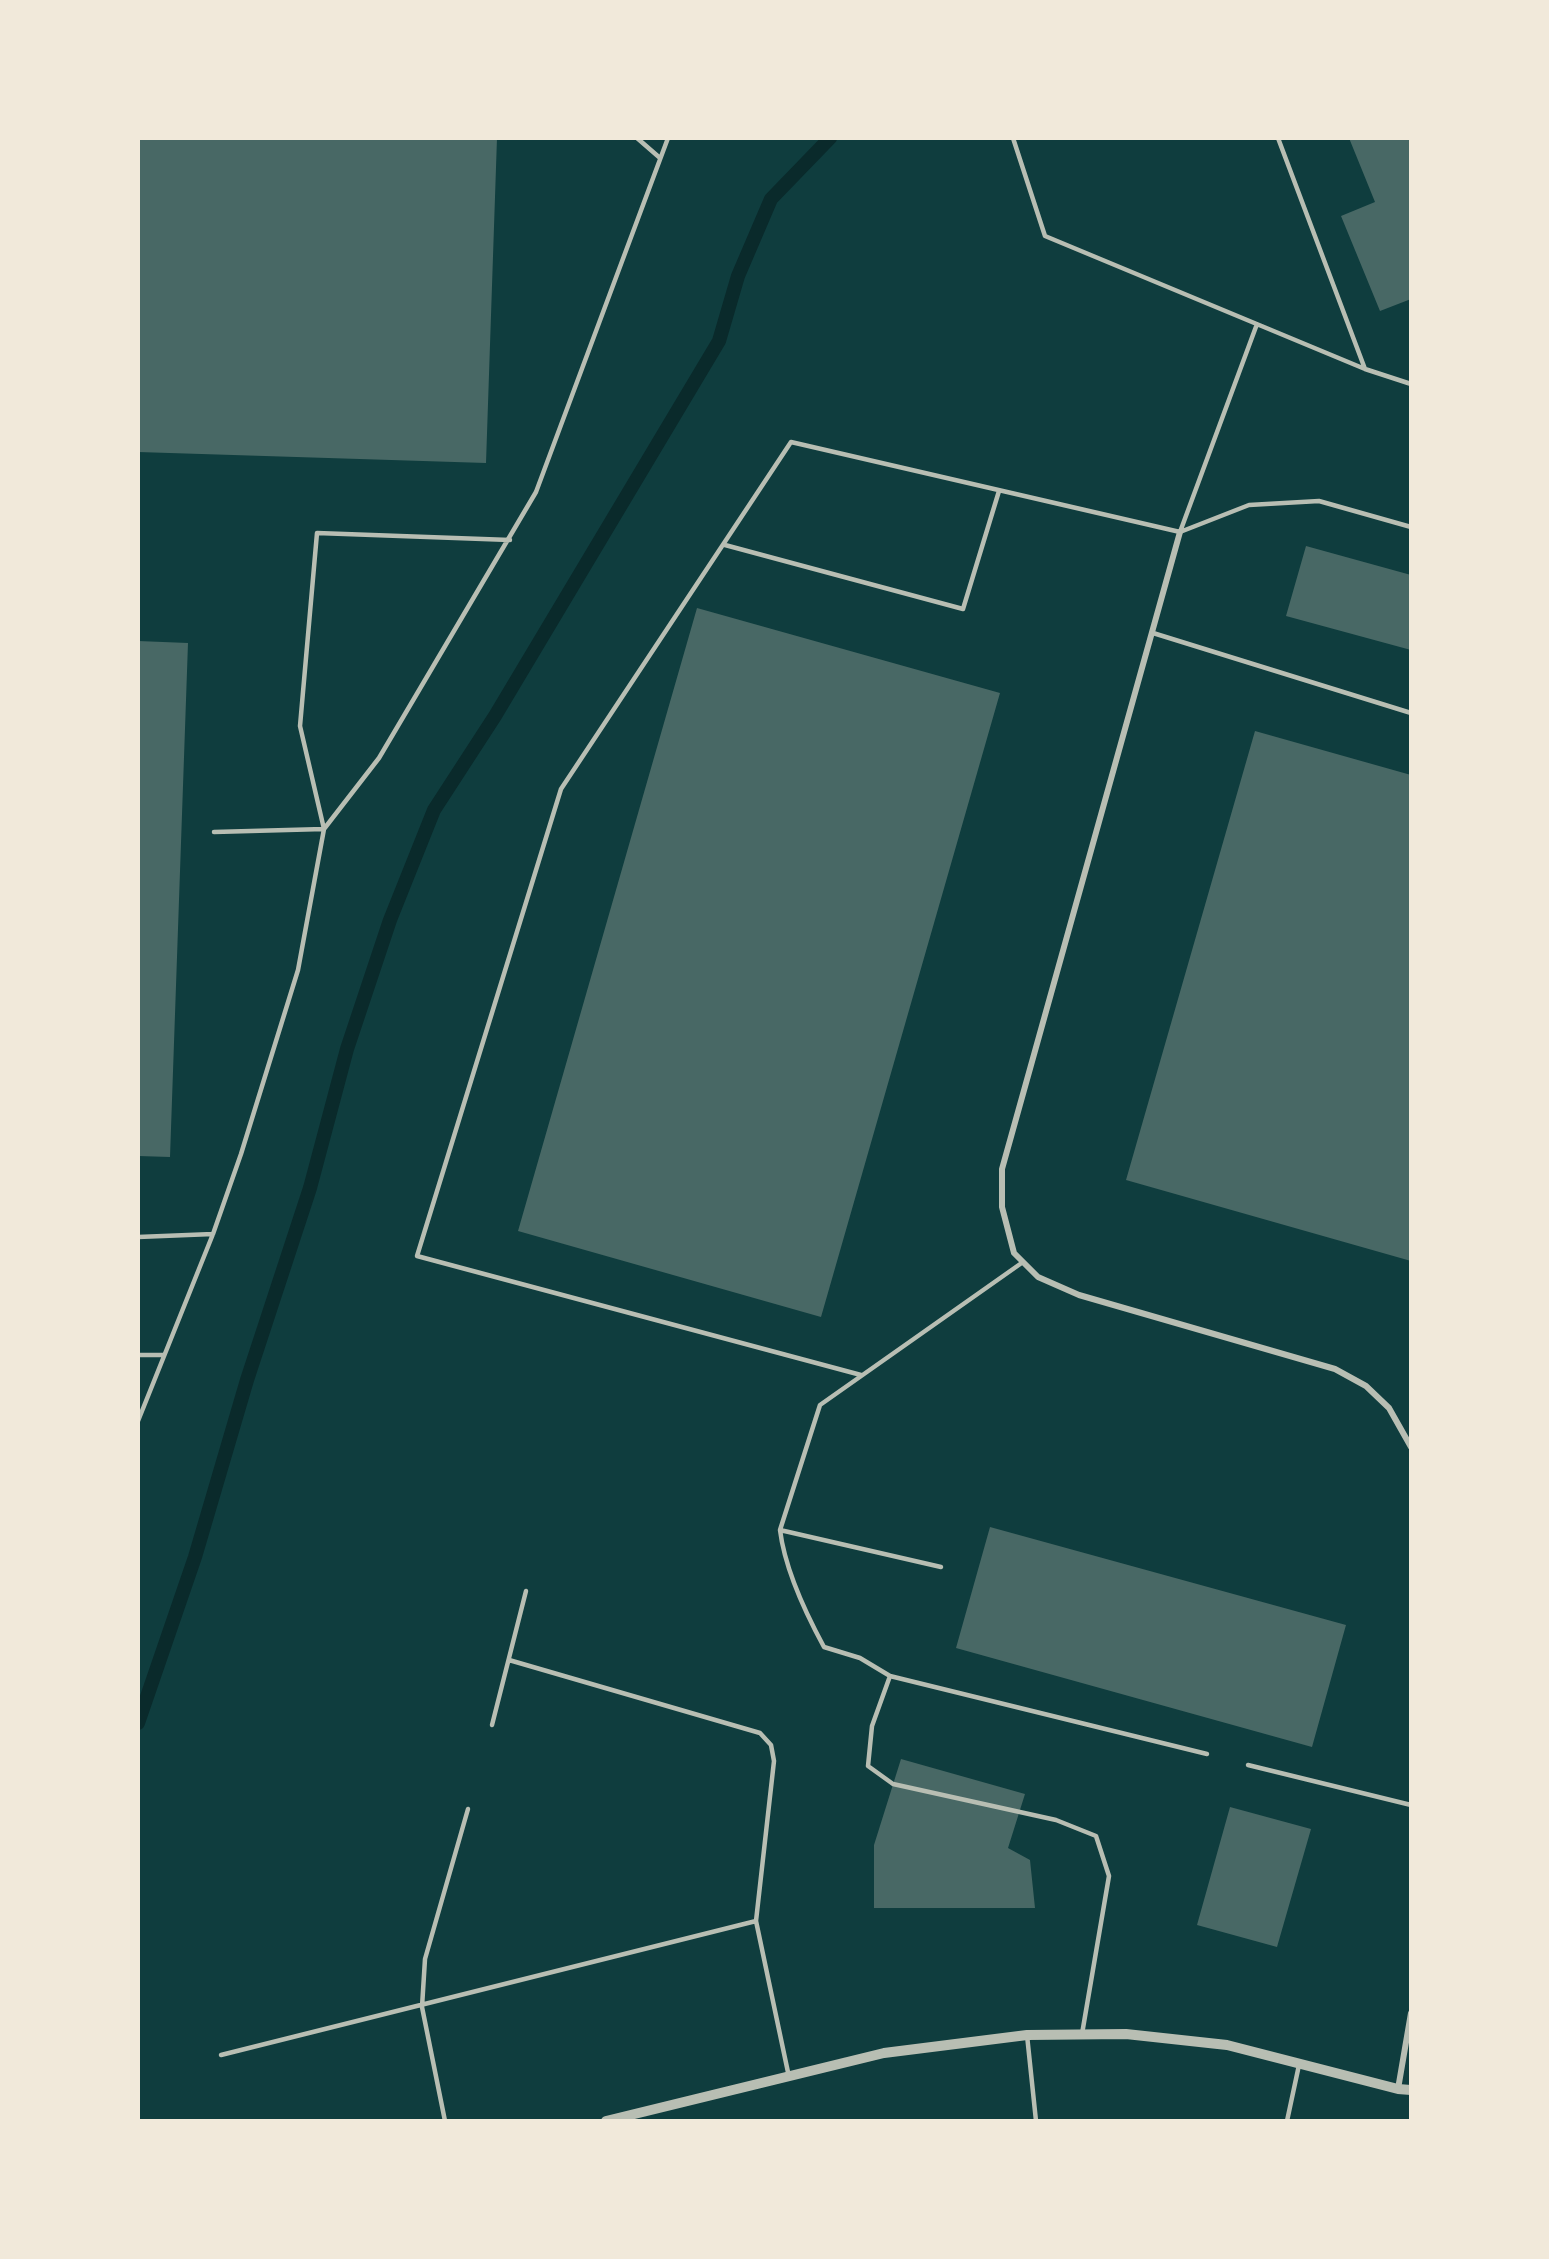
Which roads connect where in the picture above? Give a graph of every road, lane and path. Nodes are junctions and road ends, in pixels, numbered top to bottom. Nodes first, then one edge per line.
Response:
1 (637, 138) edge
2 (668, 138) edge
3 (1013, 138) edge
4 (1278, 138) edge
5 (660, 158) junction
6 (1257, 324) junction
7 (1365, 369) junction
8 (1411, 384) edge
9 (999, 491) junction
10 (1411, 527) edge
11 (1180, 532) junction
12 (510, 540) junction
13 (725, 545) junction
14 (1153, 633) junction
15 (1411, 713) edge
16 (324, 829) junction
17 (214, 832) dead end
18 (213, 1234) junction
19 (138, 1237) edge
20 (1023, 1262) junction
21 (138, 1355) edge
22 (164, 1355) junction
23 (861, 1375) junction
24 (138, 1421) edge
25 (1408, 1436) edge
26 (1411, 1447) edge
27 (780, 1530) junction
28 (940, 1567) dead end
29 (526, 1591) dead end
30 (509, 1660) junction
31 (890, 1676) junction
32 (492, 1725) dead end
33 (1207, 1754) dead end
34 (1248, 1765) dead end
35 (1411, 1805) edge
36 (468, 1809) dead end
37 (756, 1921) junction
38 (422, 2007) junction
39 (1411, 2013) edge
40 (1027, 2034) junction
41 (1082, 2034) junction
42 (221, 2055) dead end
43 (1300, 2062) junction
44 (789, 2077) junction
45 (1398, 2089) junction
46 (1411, 2090) edge
47 (1411, 2098) edge
48 (445, 2121) edge
49 (606, 2121) edge
50 (1036, 2121) edge
51 (1287, 2121) edge

1 - 5 lane
2 - 5 lane
3 - 6 lane
4 - 7 lane
5 - 12 lane
6 - 7 lane
6 - 11 lane
7 - 8 lane
9 - 11 lane
9 - 13 lane
9 - 13 lane
10 - 11 lane
11 - 14 street
12 - 16 lane
12 - 16 lane
13 - 23 lane
14 - 15 lane
14 - 20 street
16 - 17 lane
16 - 18 lane
18 - 19 lane
18 - 22 lane
20 - 23 lane
20 - 25 street
21 - 22 lane
22 - 24 lane
23 - 27 lane
25 - 26 street
27 - 28 lane
27 - 31 lane
29 - 30 lane
30 - 32 lane
30 - 37 lane
31 - 33 lane
31 - 41 lane
34 - 35 lane
36 - 38 lane
37 - 38 lane
37 - 44 lane
38 - 42 lane
38 - 48 lane
39 - 45 street
40 - 41 street
40 - 44 street
40 - 50 lane
41 - 43 street
43 - 45 street
43 - 51 lane
44 - 49 street
45 - 46 street
45 - 47 street

